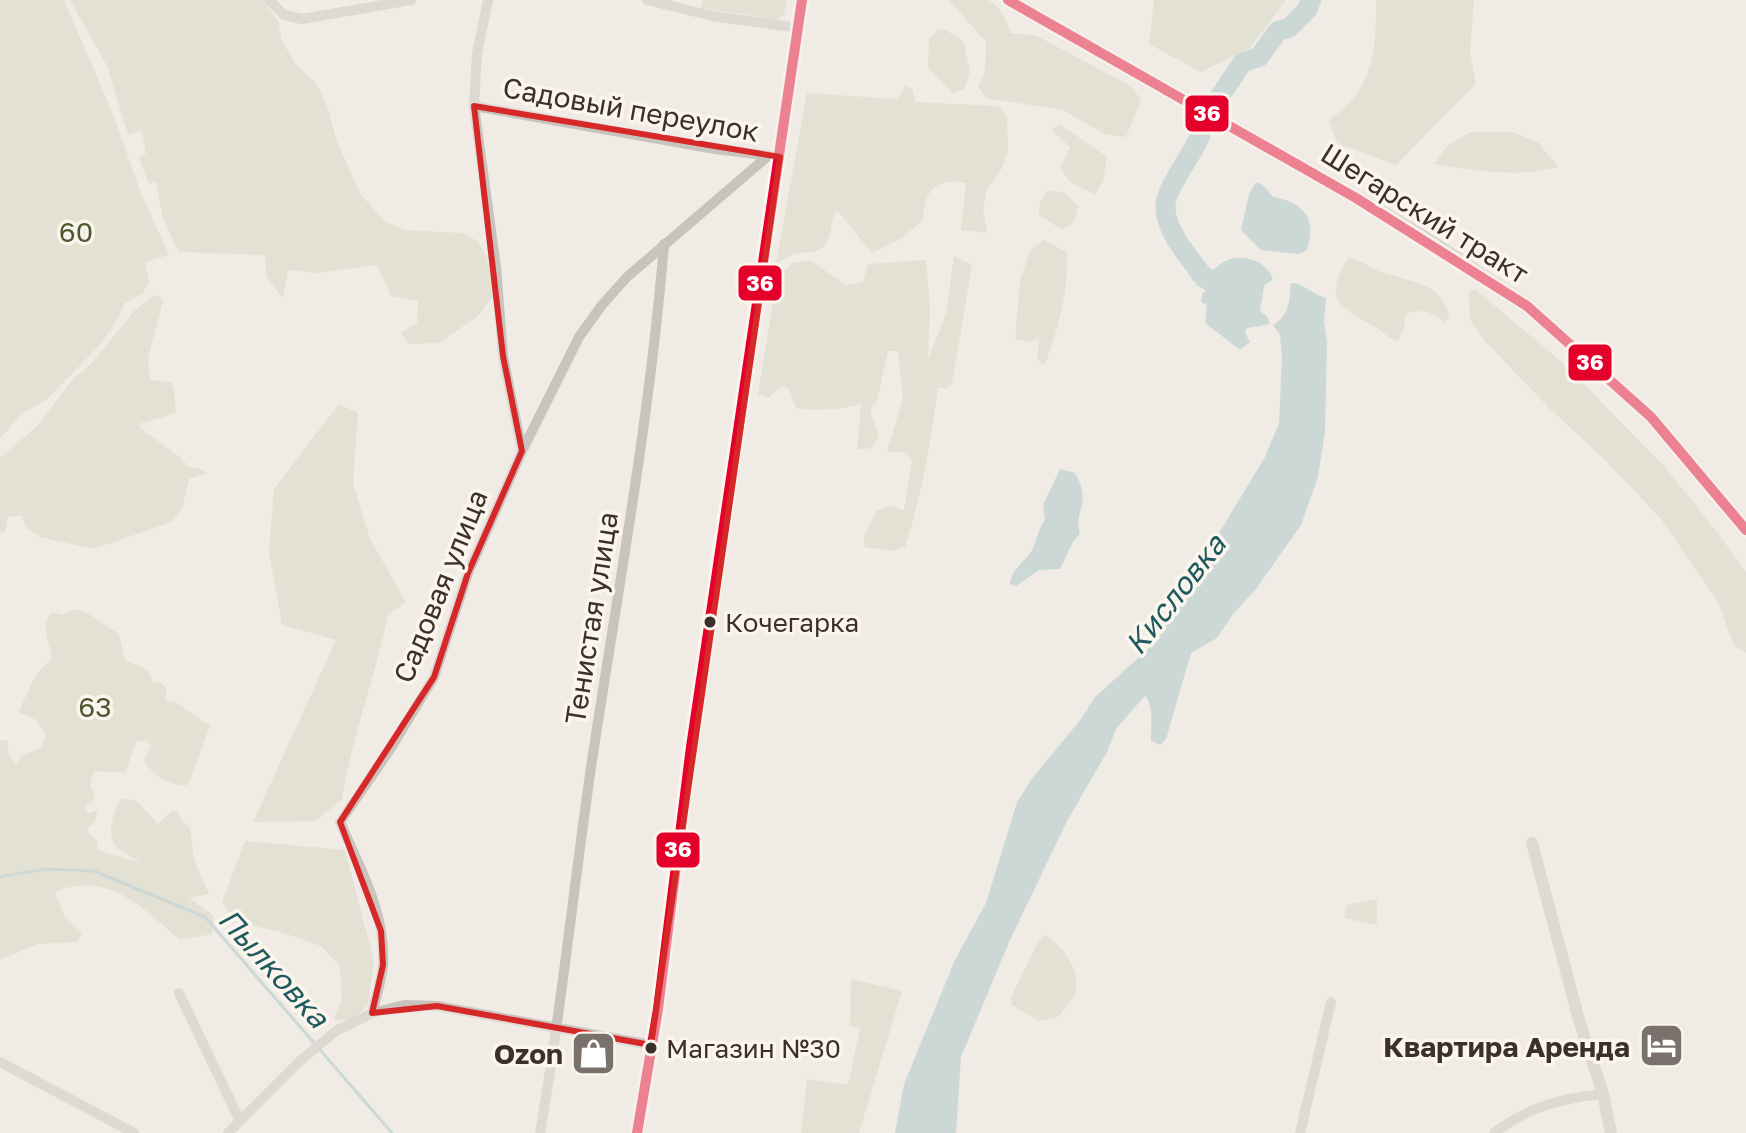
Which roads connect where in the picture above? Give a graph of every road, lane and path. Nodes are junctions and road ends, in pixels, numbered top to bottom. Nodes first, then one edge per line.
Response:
1 (269, 0) edge
2 (411, 0) edge
3 (475, 0) edge
4 (647, 0) edge
5 (802, 0) edge
6 (1008, 0) edge
7 (488, 1) edge
8 (799, 28) junction
9 (474, 106) junction
10 (774, 156) junction
11 (664, 244) junction
12 (522, 451) junction
13 (1746, 530) edge
14 (1532, 843) dead end
15 (179, 993) dead end
16 (1331, 1002) dead end
17 (372, 1013) junction
18 (559, 1029) junction
19 (651, 1045) junction
20 (0, 1062) edge
21 (1603, 1094) junction
22 (239, 1119) junction
23 (134, 1133) edge
24 (228, 1133) edge
25 (540, 1133) edge
26 (637, 1133) edge
27 (1300, 1133) edge
28 (1494, 1133) edge
29 (1611, 1133) edge

1 - 2 street
3 - 7 street
4 - 8 street
5 - 8 street
6 - 13 main road, Шегарский тракт
7 - 9 street
8 - 10 street
9 - 10 street, Садовый переулок
9 - 12 street
10 - 11 street
10 - 19 street
11 - 12 street, Садовая улица
11 - 18 street, Тенистая улица
12 - 17 street, Садовая улица
14 - 21 street
15 - 22 street
16 - 27 street
17 - 18 street
17 - 22 street
18 - 19 street
18 - 25 street, Тенистая улица
19 - 26 street
20 - 23 street
21 - 28 street
21 - 29 street
22 - 24 street

